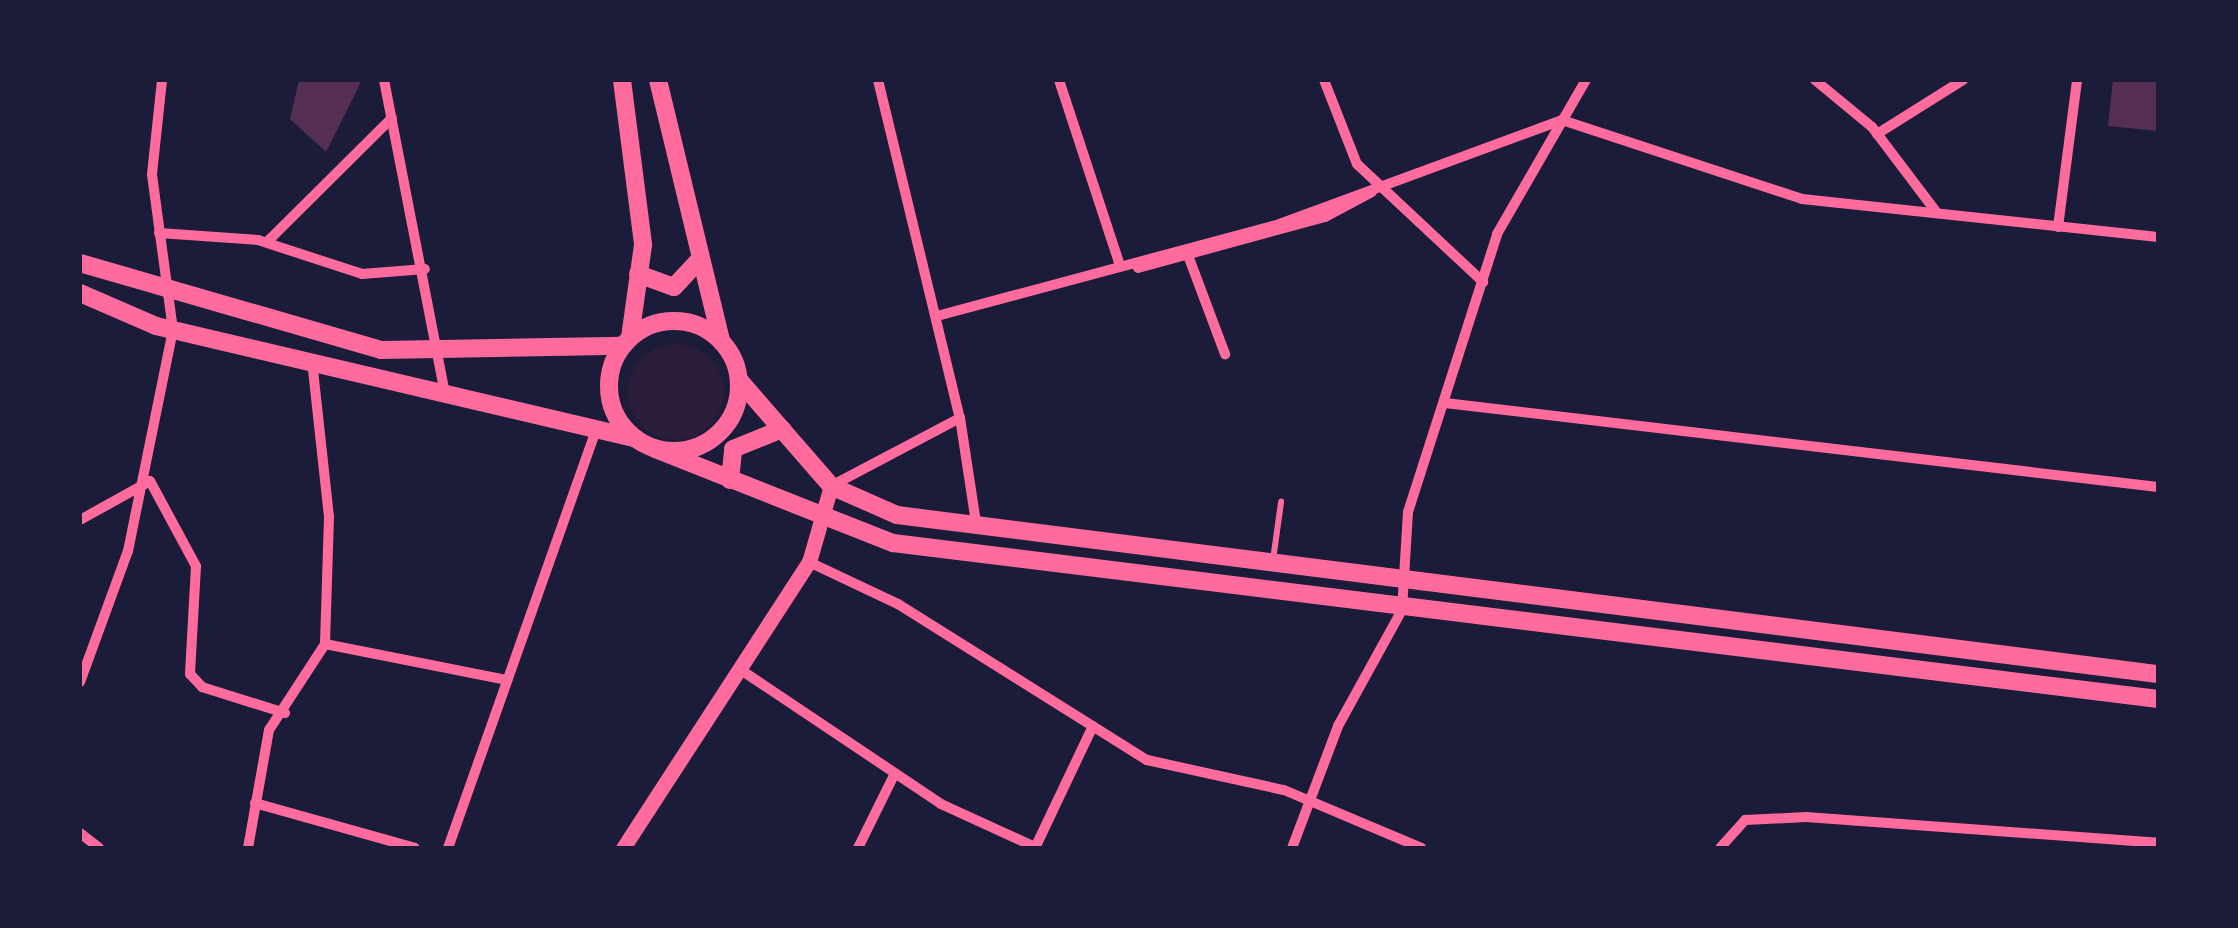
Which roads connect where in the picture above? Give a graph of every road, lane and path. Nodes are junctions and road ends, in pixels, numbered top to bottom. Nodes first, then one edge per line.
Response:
1 (162, 80) edge
2 (384, 80) edge
3 (622, 80) edge
4 (658, 80) edge
5 (878, 80) edge
6 (1058, 80) edge
7 (1324, 80) edge
8 (1586, 80) edge
9 (1815, 80) edge
10 (1963, 80) edge
11 (2077, 80) edge
12 (392, 118) junction
13 (1562, 120) junction
14 (1877, 134) junction
15 (1376, 188) junction
16 (1936, 213) junction
17 (2058, 227) junction
18 (159, 233) junction
19 (2158, 238) edge
20 (268, 242) junction
21 (1190, 258) junction
22 (697, 262) junction
23 (80, 263) edge
24 (1120, 266) junction
25 (425, 270) junction
26 (638, 274) junction
27 (1484, 282) junction
28 (80, 293) edge
29 (170, 293) junction
30 (938, 318) junction
31 (173, 330) junction
32 (721, 341) junction
33 (626, 342) junction
34 (444, 352) junction
35 (1225, 354) dead end
36 (312, 360) junction
37 (739, 380) junction
38 (444, 389) junction
39 (1445, 404) junction
40 (960, 418) junction
41 (597, 428) junction
42 (782, 430) junction
43 (636, 440) junction
44 (655, 449) junction
45 (144, 478) junction
46 (730, 480) junction
47 (831, 486) junction
48 (2158, 488) edge
49 (1281, 502) dead end
50 (821, 516) junction
51 (80, 520) edge
52 (976, 522) junction
53 (809, 562) junction
54 (1273, 562) junction
55 (1406, 579) junction
56 (1402, 610) junction
57 (325, 644) junction
58 (744, 672) junction
59 (2158, 674) edge
60 (507, 680) junction
61 (80, 682) edge
62 (2158, 699) edge
63 (285, 714) junction
64 (1093, 726) junction
65 (894, 774) junction
66 (255, 803) junction
67 (1311, 804) junction
68 (80, 834) edge
69 (2158, 843) edge
70 (99, 848) edge
71 (248, 848) edge
72 (415, 848) edge
73 (448, 848) edge
74 (624, 848) edge
75 (858, 848) edge
76 (1036, 848) edge
77 (1292, 848) edge
78 (1421, 848) edge
79 (1720, 848) edge

1 - 18 street
2 - 12 street
3 - 26 main road
4 - 22 main road
5 - 30 street
6 - 24 street
7 - 15 street
8 - 13 street
9 - 14 street
10 - 14 street
11 - 17 street
12 - 20 street
12 - 25 street
13 - 15 street
13 - 16 street
13 - 27 street
14 - 16 street
15 - 21 street
15 - 24 street
15 - 27 street
16 - 17 street
17 - 19 street
18 - 20 street
18 - 29 street
20 - 25 street
21 - 30 street
21 - 35 street
22 - 26 main road
22 - 32 main road
23 - 29 main road
24 - 30 street
25 - 34 street
26 - 33 main road
27 - 39 street
28 - 31 main road
29 - 31 street
29 - 34 main road
30 - 40 street
31 - 36 main road
31 - 45 street
32 - 33 main road
32 - 37 main road
33 - 34 main road
33 - 43 main road
34 - 38 street
36 - 38 main road
36 - 57 street
37 - 42 main road
37 - 44 main road
38 - 41 main road
39 - 48 street
39 - 55 street
40 - 47 street
40 - 52 street
41 - 43 main road
41 - 60 street
42 - 46 main road
42 - 47 main road
43 - 44 main road
44 - 46 main road
45 - 51 street
45 - 61 street
45 - 63 street
46 - 50 main road
47 - 50 street
47 - 52 main road
49 - 54 lane
50 - 53 street
50 - 56 main road
52 - 54 main road
53 - 58 street
53 - 64 street
54 - 55 main road
55 - 56 street
55 - 59 main road
56 - 62 main road
56 - 67 street
57 - 60 street
57 - 63 street
58 - 65 street
58 - 74 street
60 - 73 street
63 - 66 street
64 - 67 street
64 - 76 street
65 - 75 street
65 - 76 street
66 - 71 street
66 - 72 street
67 - 77 street
67 - 78 street
68 - 70 street
69 - 79 street

